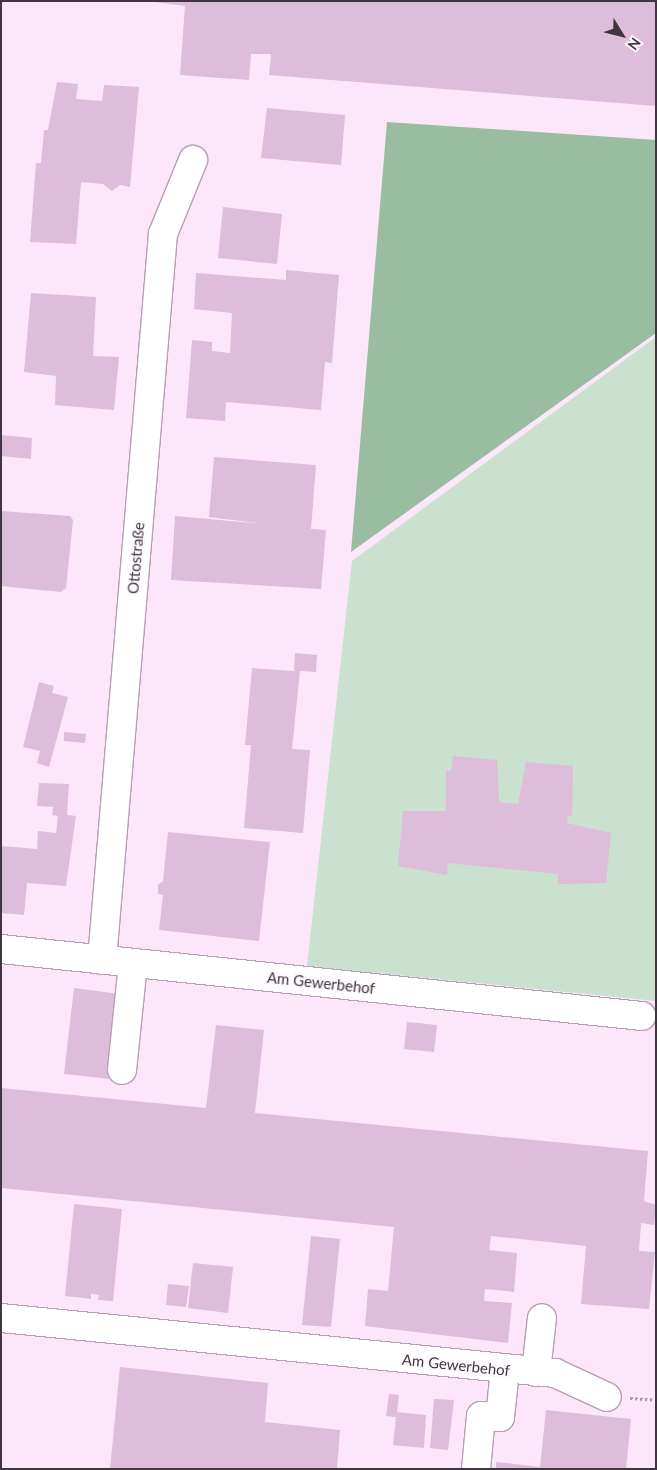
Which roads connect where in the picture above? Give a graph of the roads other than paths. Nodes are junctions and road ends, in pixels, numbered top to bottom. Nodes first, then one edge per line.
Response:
1 (193, 160) dead end
2 (1, 949) edge
3 (102, 960) junction
4 (133, 964) junction
5 (642, 1016) dead end
6 (122, 1070) dead end
7 (1, 1318) edge
8 (542, 1318) dead end
9 (505, 1370) junction
10 (536, 1372) junction
11 (606, 1397) dead end
12 (476, 1469) edge

1 - 3 street, Ottostraße
2 - 3 street, Am Gewerbehof
3 - 4 street, Am Gewerbehof
4 - 5 street, Am Gewerbehof
4 - 6 street
7 - 9 street, Am Gewerbehof
8 - 10 street
9 - 10 street, Am Gewerbehof
9 - 12 street
10 - 11 street, Am Gewerbehof

